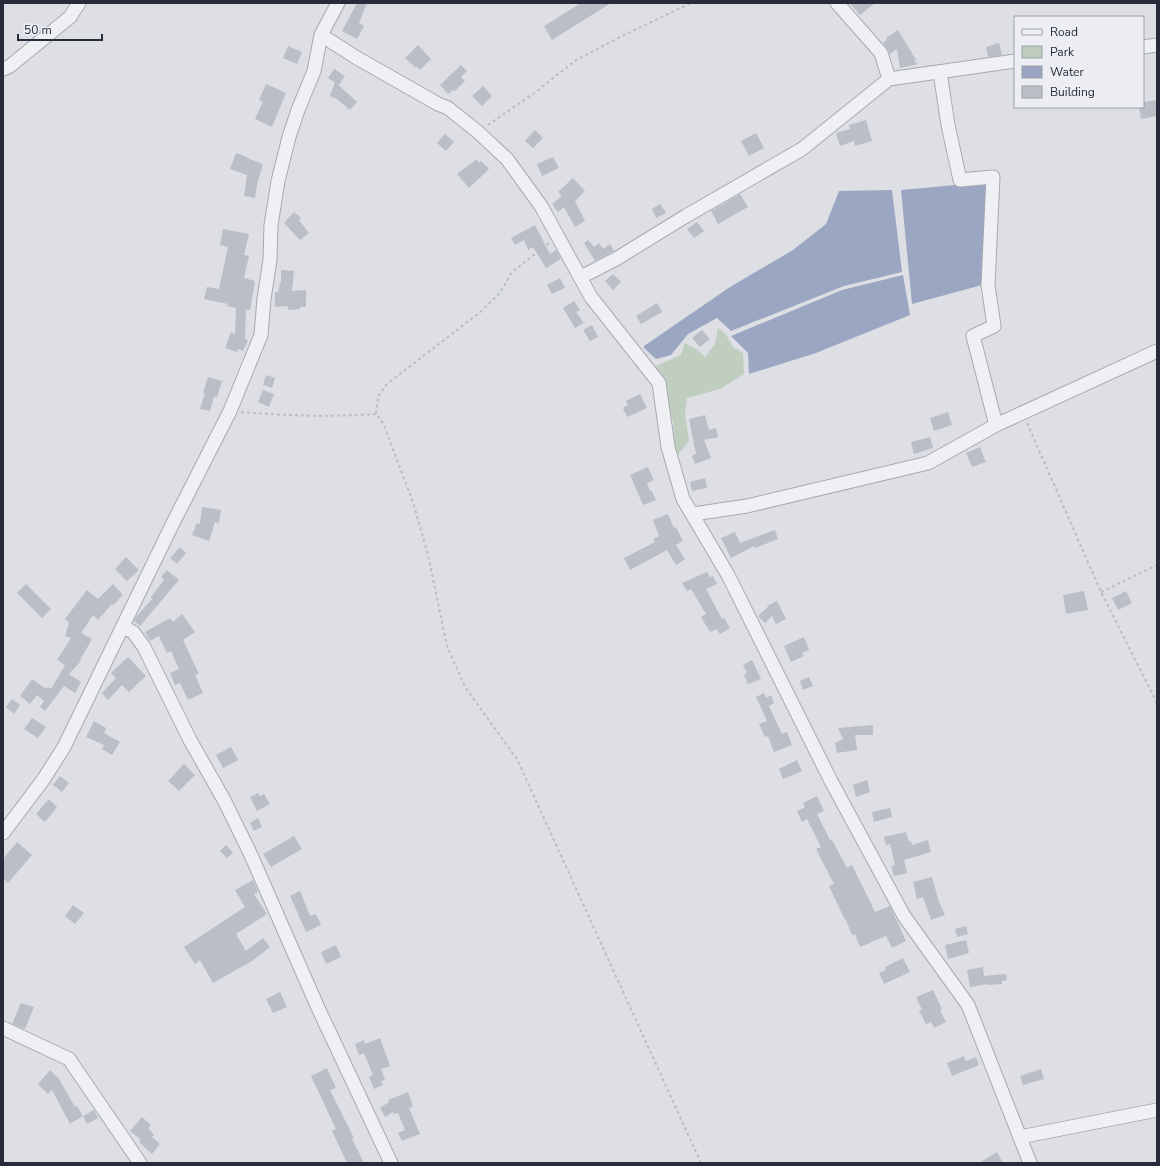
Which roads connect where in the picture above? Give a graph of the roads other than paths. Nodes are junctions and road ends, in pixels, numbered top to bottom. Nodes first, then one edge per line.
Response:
1 (79, 3) edge
2 (338, 3) edge
3 (837, 3) edge
4 (321, 35) junction
5 (1157, 45) edge
6 (1144, 47) edge
7 (1014, 61) edge
8 (3, 69) edge
9 (940, 72) junction
10 (890, 79) junction
11 (580, 277) junction
12 (1157, 351) edge
13 (996, 425) junction
14 (692, 514) junction
15 (123, 627) junction
16 (3, 833) edge
17 (3, 1028) edge
18 (1157, 1110) edge
19 (1020, 1137) junction
20 (140, 1163) edge
21 (391, 1163) edge
22 (1030, 1163) edge

1 - 8 street
2 - 4 street
3 - 10 street
4 - 11 street
4 - 15 street
5 - 6 street
7 - 9 street
9 - 10 street
9 - 13 street
10 - 11 street
11 - 14 street
12 - 13 street
13 - 14 street
14 - 19 street
15 - 16 street
15 - 21 street
17 - 20 street
18 - 19 street
19 - 22 street

